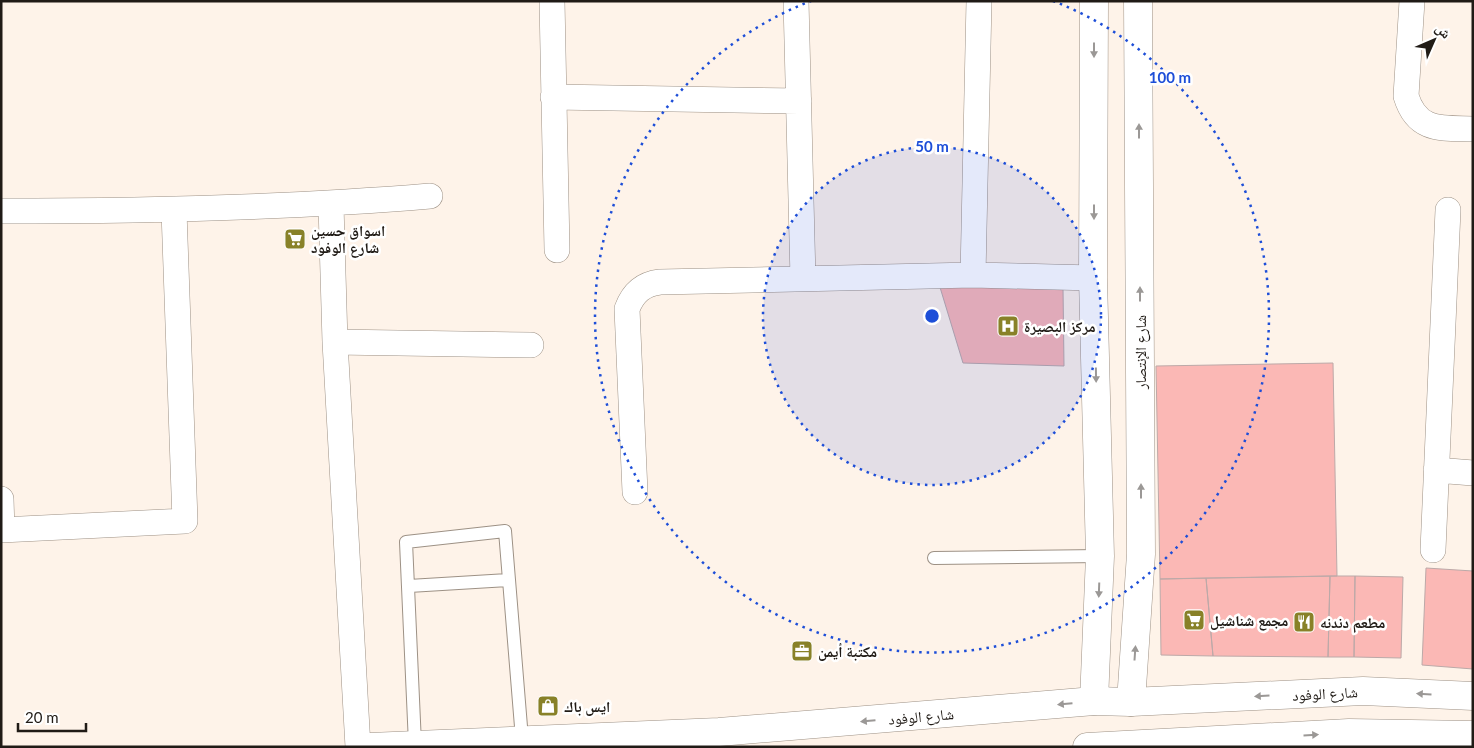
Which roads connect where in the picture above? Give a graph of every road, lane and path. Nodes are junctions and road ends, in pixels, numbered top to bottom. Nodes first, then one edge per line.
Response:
1 (552, 1) edge
2 (796, 1) edge
3 (979, 1) edge
4 (1094, 1) edge
5 (1138, 1) edge
6 (1412, 1) edge
7 (553, 97) junction
8 (799, 101) junction
9 (1473, 129) edge
10 (430, 196) dead end
11 (331, 205) junction
12 (1448, 210) dead end
13 (1, 211) edge
14 (174, 211) junction
15 (557, 250) dead end
16 (973, 275) junction
17 (802, 278) junction
18 (1093, 278) junction
19 (334, 342) junction
20 (531, 345) dead end
21 (1436, 470) junction
22 (1473, 473) edge
23 (634, 492) dead end
24 (1, 499) edge
25 (2, 530) edge
26 (1433, 550) dead end
27 (1141, 554) junction
28 (1100, 556) junction
29 (934, 558) dead end
30 (508, 580) junction
31 (409, 586) junction
32 (1473, 696) edge
33 (1094, 701) junction
34 (1131, 702) junction
35 (1473, 734) edge
36 (522, 739) junction
37 (415, 744) junction
38 (358, 747) edge
39 (370, 747) edge
40 (1087, 747) edge

1 - 7 street
2 - 8 street
3 - 16 street
4 -> 18 main road
27 -> 5 main road, شارع الإنتصار
6 - 9 street
7 - 8 street
7 - 15 street
8 - 17 street
10 - 11 street
11 - 14 street
11 - 19 street
12 - 21 street
13 - 14 street
14 - 25 street
16 - 17 street
16 - 18 street
17 - 23 street
18 -> 28 main road
19 - 20 street
19 - 38 street
21 - 22 street
21 - 26 street
24 - 25 street
27 - 28 main road
34 -> 27 main road, شارع الإنتصار
28 - 29 lane
28 -> 33 main road
30 - 31 lane
30 - 31 lane
30 - 36 lane
31 - 37 lane
32 -> 34 main road, شارع الوفود
33 - 34 main road, شارع الوفود
33 -> 36 main road, شارع الوفود
40 -> 35 main road
36 - 37 main road, شارع الوفود
37 - 39 main road, شارع الوفود

